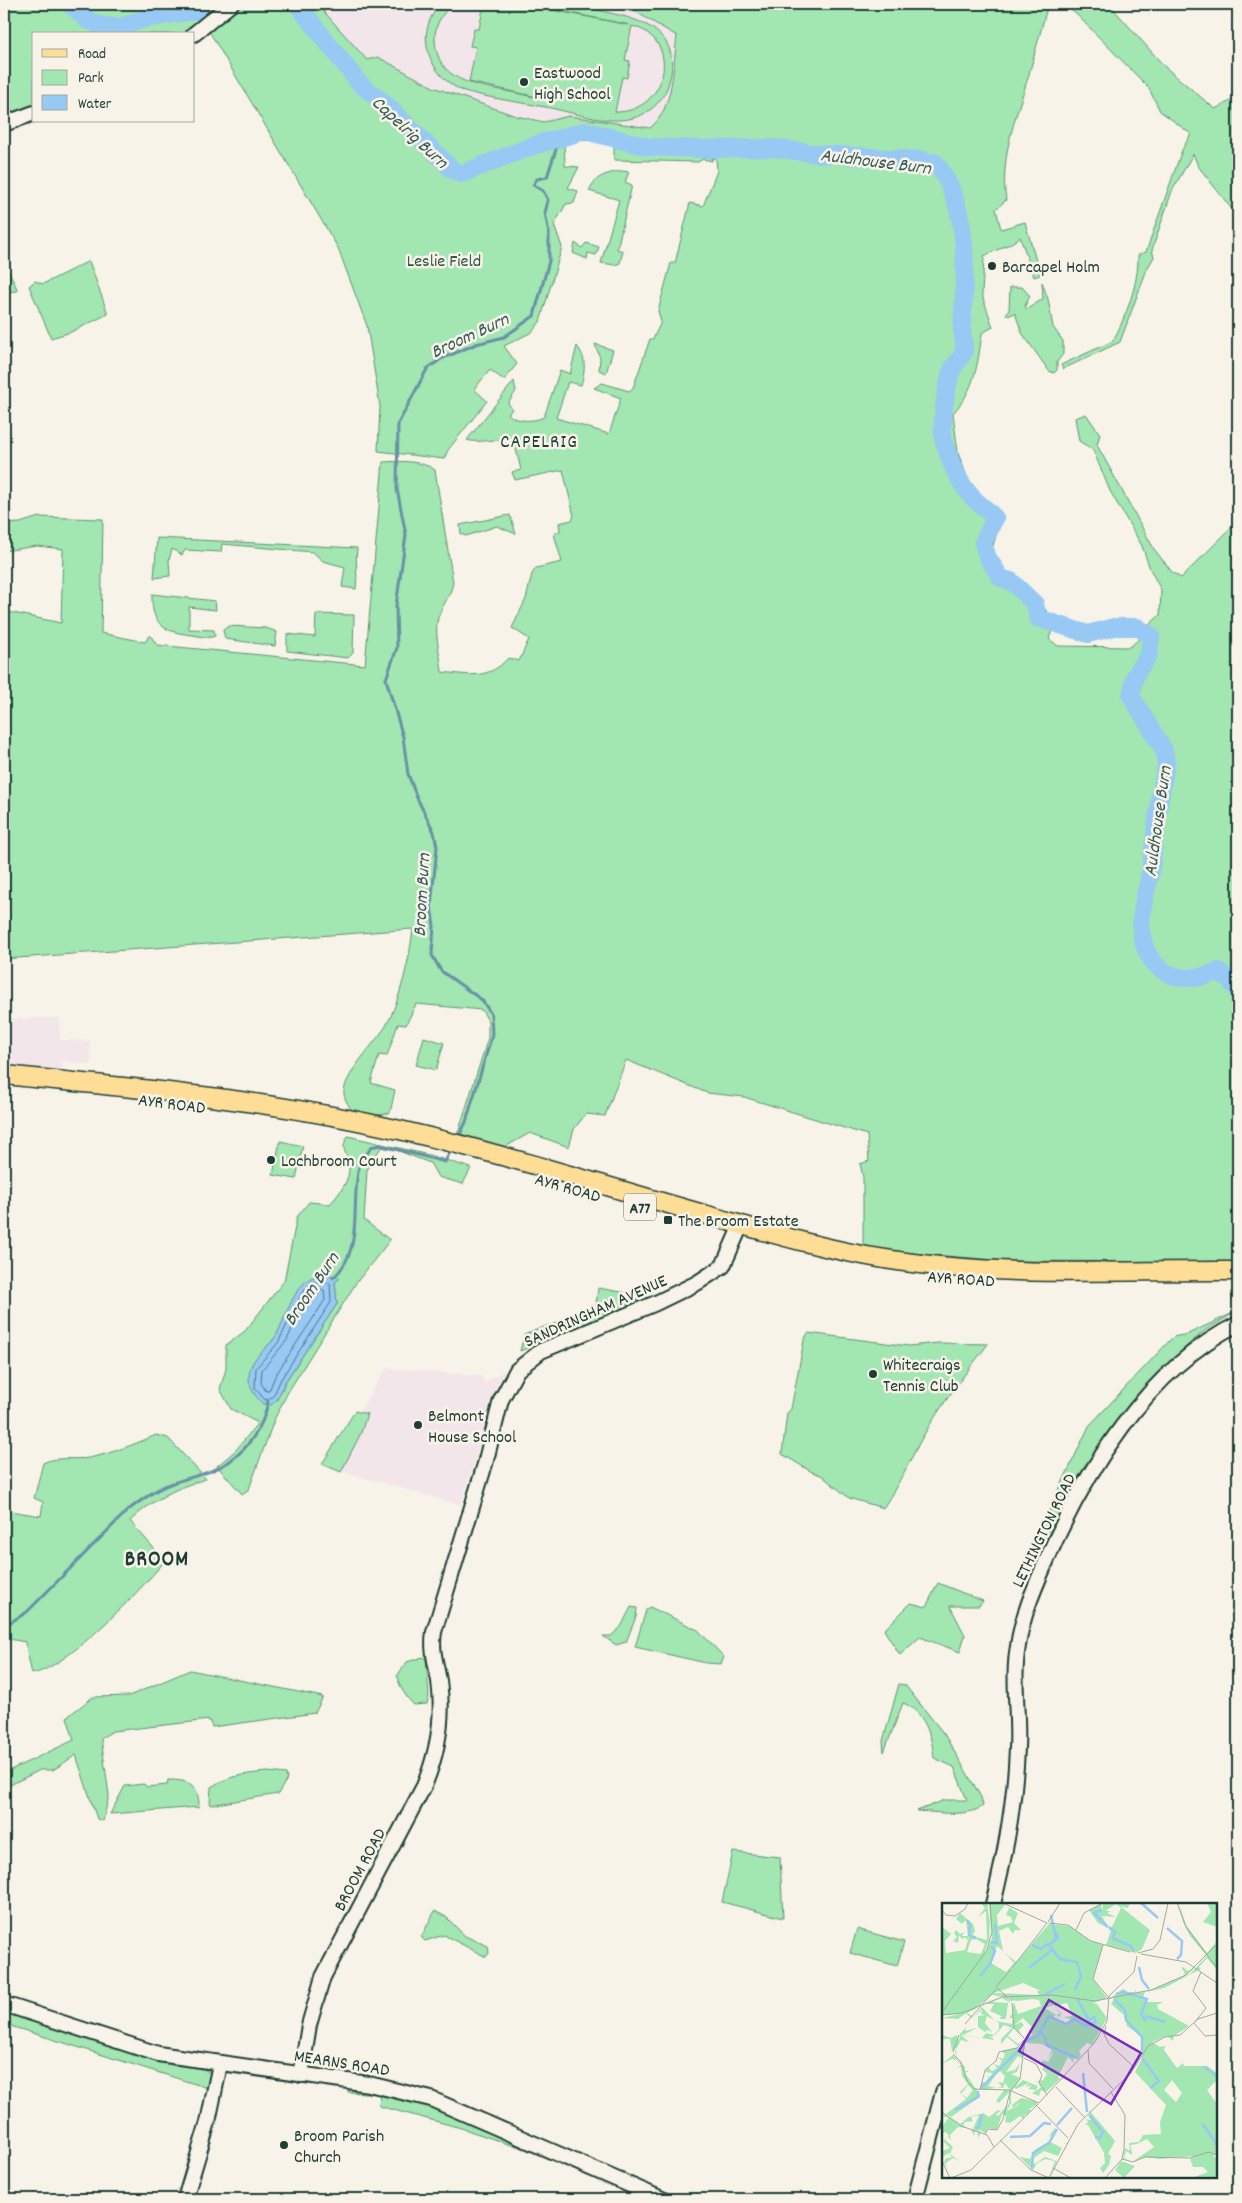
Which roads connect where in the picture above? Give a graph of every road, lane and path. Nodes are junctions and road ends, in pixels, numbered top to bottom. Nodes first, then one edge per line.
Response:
1 (231, 4) edge
2 (195, 33) edge
3 (32, 114) edge
4 (4, 124) edge
5 (4, 1075) edge
6 (739, 1230) junction
7 (1238, 1271) edge
8 (1182, 1276) junction
9 (1238, 1282) edge
10 (1238, 1324) edge
11 (438, 1678) joint
12 (993, 1903) edge
13 (4, 2004) edge
14 (220, 2064) junction
15 (301, 2075) junction
16 (942, 2096) edge
17 (186, 2199) edge
18 (662, 2199) edge
19 (915, 2199) edge

1 - 2 street
3 - 4 street
5 - 6 main road, AYR ROAD / A77
6 - 8 main road, AYR ROAD / A77
6 - 11 street, SANDRINGHAM AVENUE
7 - 8 main road, AYR ROAD / A77
8 - 9 main road, AYR ROAD / A77
10 - 12 street, LETHINGTON ROAD
11 - 15 street, BROOM ROAD
13 - 14 street, MEARNS ROAD
14 - 15 street, MEARNS ROAD
14 - 17 street
15 - 18 street, MEARNS ROAD
16 - 19 street

